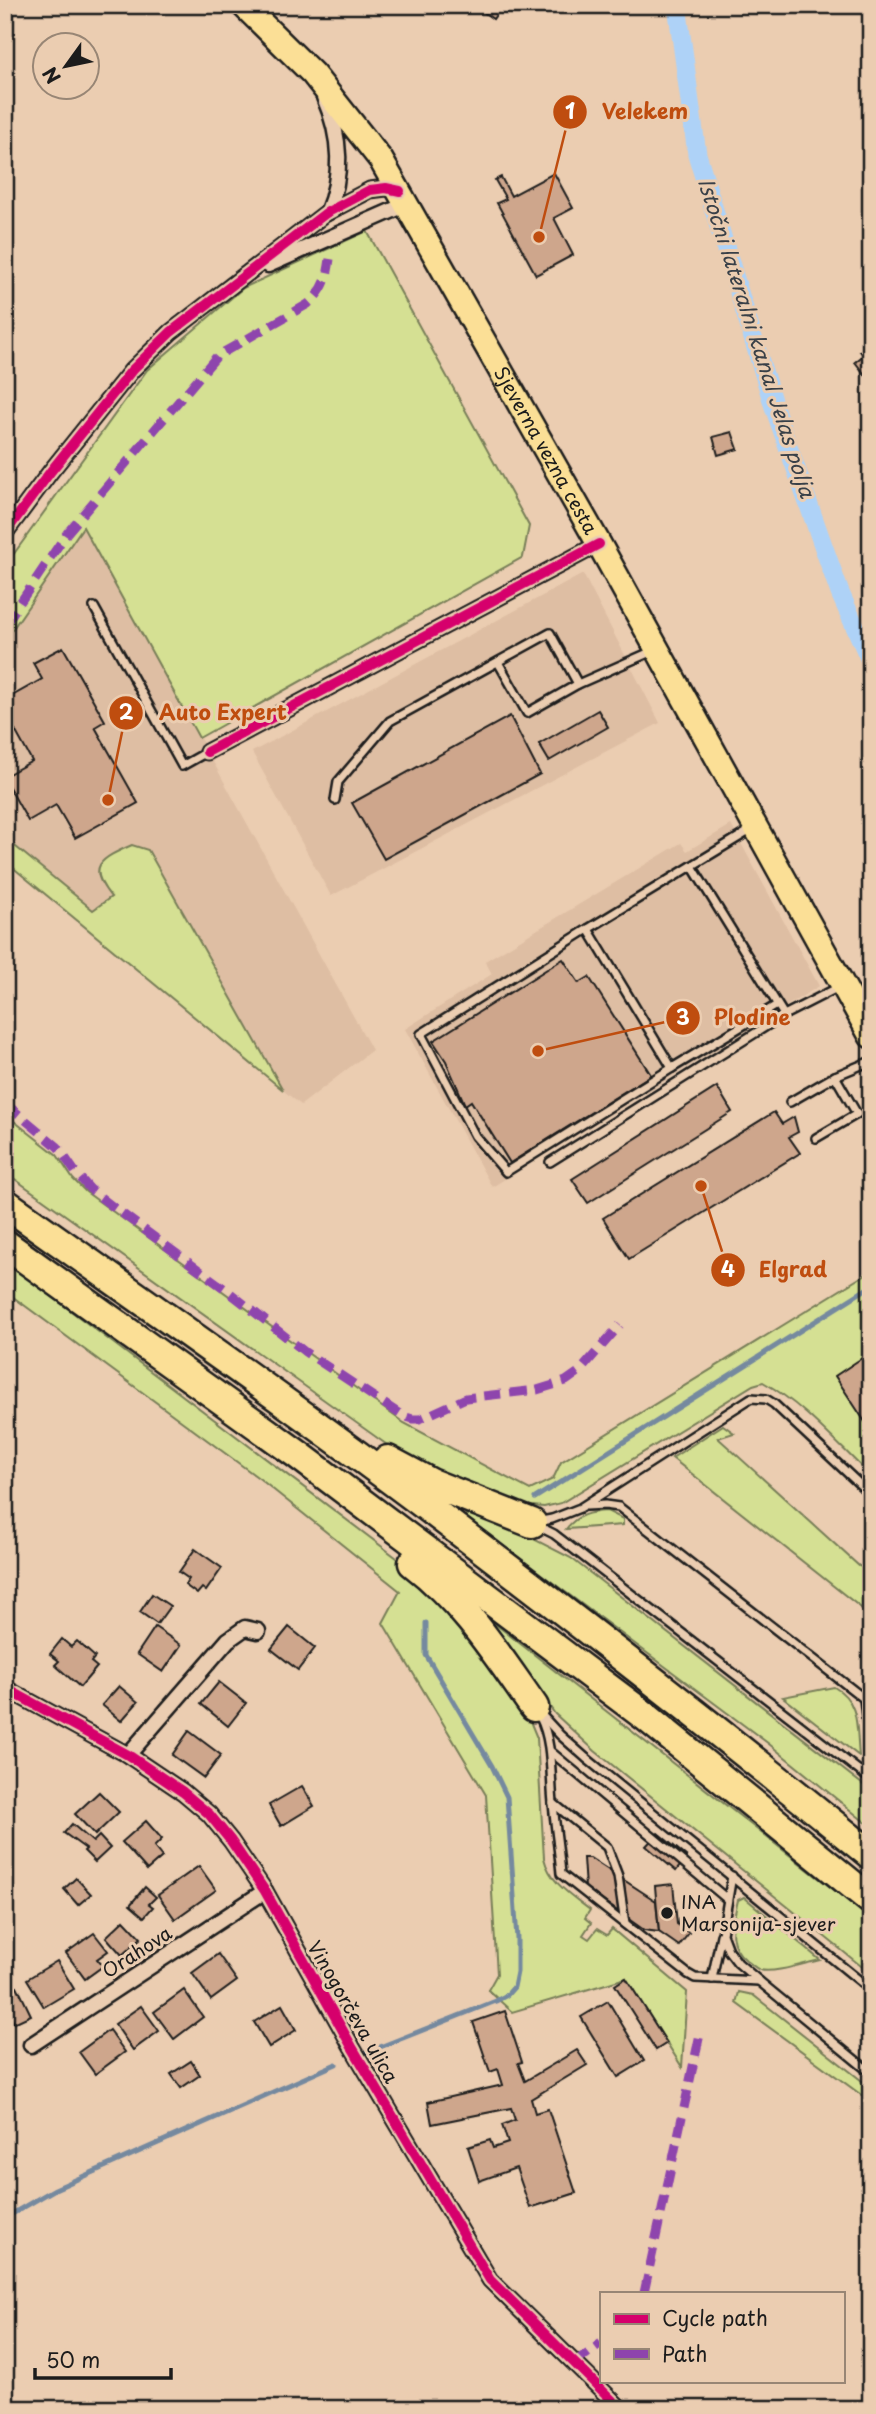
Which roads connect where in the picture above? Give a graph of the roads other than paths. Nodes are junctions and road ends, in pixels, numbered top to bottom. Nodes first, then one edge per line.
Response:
1 (243, 5) edge
2 (313, 74) junction
3 (403, 198) junction
4 (326, 213) junction
5 (248, 274) junction
6 (5, 533) edge
7 (599, 544) junction
8 (94, 607) dead end
9 (656, 649) junction
10 (498, 662) junction
11 (578, 684) junction
12 (207, 752) joint
13 (335, 800) dead end
14 (754, 828) junction
15 (692, 866) junction
16 (588, 929) junction
17 (842, 985) junction
18 (777, 1005) junction
19 (783, 1015) junction
20 (871, 1036) edge
21 (871, 1061) edge
22 (672, 1068) junction
23 (835, 1076) junction
24 (790, 1102) dead end
25 (816, 1138) dead end
26 (550, 1162) dead end
27 (5, 1203) edge
28 (5, 1244) edge
29 (229, 1362) junction
30 (297, 1454) junction
31 (871, 1495) edge
32 (580, 1508) junction
33 (532, 1523) junction
34 (258, 1631) dead end
35 (871, 1679) edge
36 (5, 1688) edge
37 (868, 1701) edge
38 (534, 1707) junction
39 (550, 1751) junction
40 (128, 1755) junction
41 (871, 1758) edge
42 (871, 1780) edge
43 (553, 1802) junction
44 (871, 1855) edge
45 (732, 1876) junction
46 (265, 1891) junction
47 (727, 1899) junction
48 (871, 1900) edge
49 (625, 1924) junction
50 (722, 1934) junction
51 (712, 1979) junction
52 (759, 1981) junction
53 (871, 1990) edge
54 (31, 2045) dead end
55 (871, 2073) edge
56 (621, 2409) edge

1 - 2 main road, Sjeverna vezna cesta
2 - 3 main road, Sjeverna vezna cesta
2 - 4 street
3 - 4 street
3 - 5 street
3 - 7 main road, Sjeverna vezna cesta
4 - 5 street
5 - 6 street
7 - 9 main road, Sjeverna vezna cesta
7 - 12 street
8 - 12 lane
9 - 11 lane
9 - 14 main road, Sjeverna vezna cesta
10 - 11 lane
10 - 11 lane
10 - 13 lane
14 - 15 lane
14 - 17 main road, Sjeverna vezna cesta
15 - 16 lane
15 - 18 lane
16 - 22 lane
16 - 22 lane
17 - 19 lane
17 - 20 main road, Sjeverna vezna cesta
18 - 19 lane
18 - 22 lane
19 - 26 lane
21 - 23 lane
23 - 24 lane
23 - 25 lane
27 - 29 highway
28 - 30 highway
29 - 33 highway
29 - 44 highway
30 - 38 highway
30 - 48 highway
31 - 32 lane
32 - 33 lane
32 - 37 lane
33 - 42 lane
34 - 40 street
35 - 37 lane
36 - 40 street, Vinogorčeva ulica
37 - 41 lane
38 - 39 lane
38 - 45 lane
39 - 43 lane
39 - 47 lane
40 - 46 street, Vinogorčeva ulica
43 - 49 lane
43 - 49 lane
45 - 47 lane
45 - 53 lane
46 - 54 street, Orahova
46 - 56 street, Vinogorčeva ulica
47 - 50 lane
49 - 51 lane
50 - 51 lane
50 - 52 lane
51 - 52 lane
52 - 55 lane

